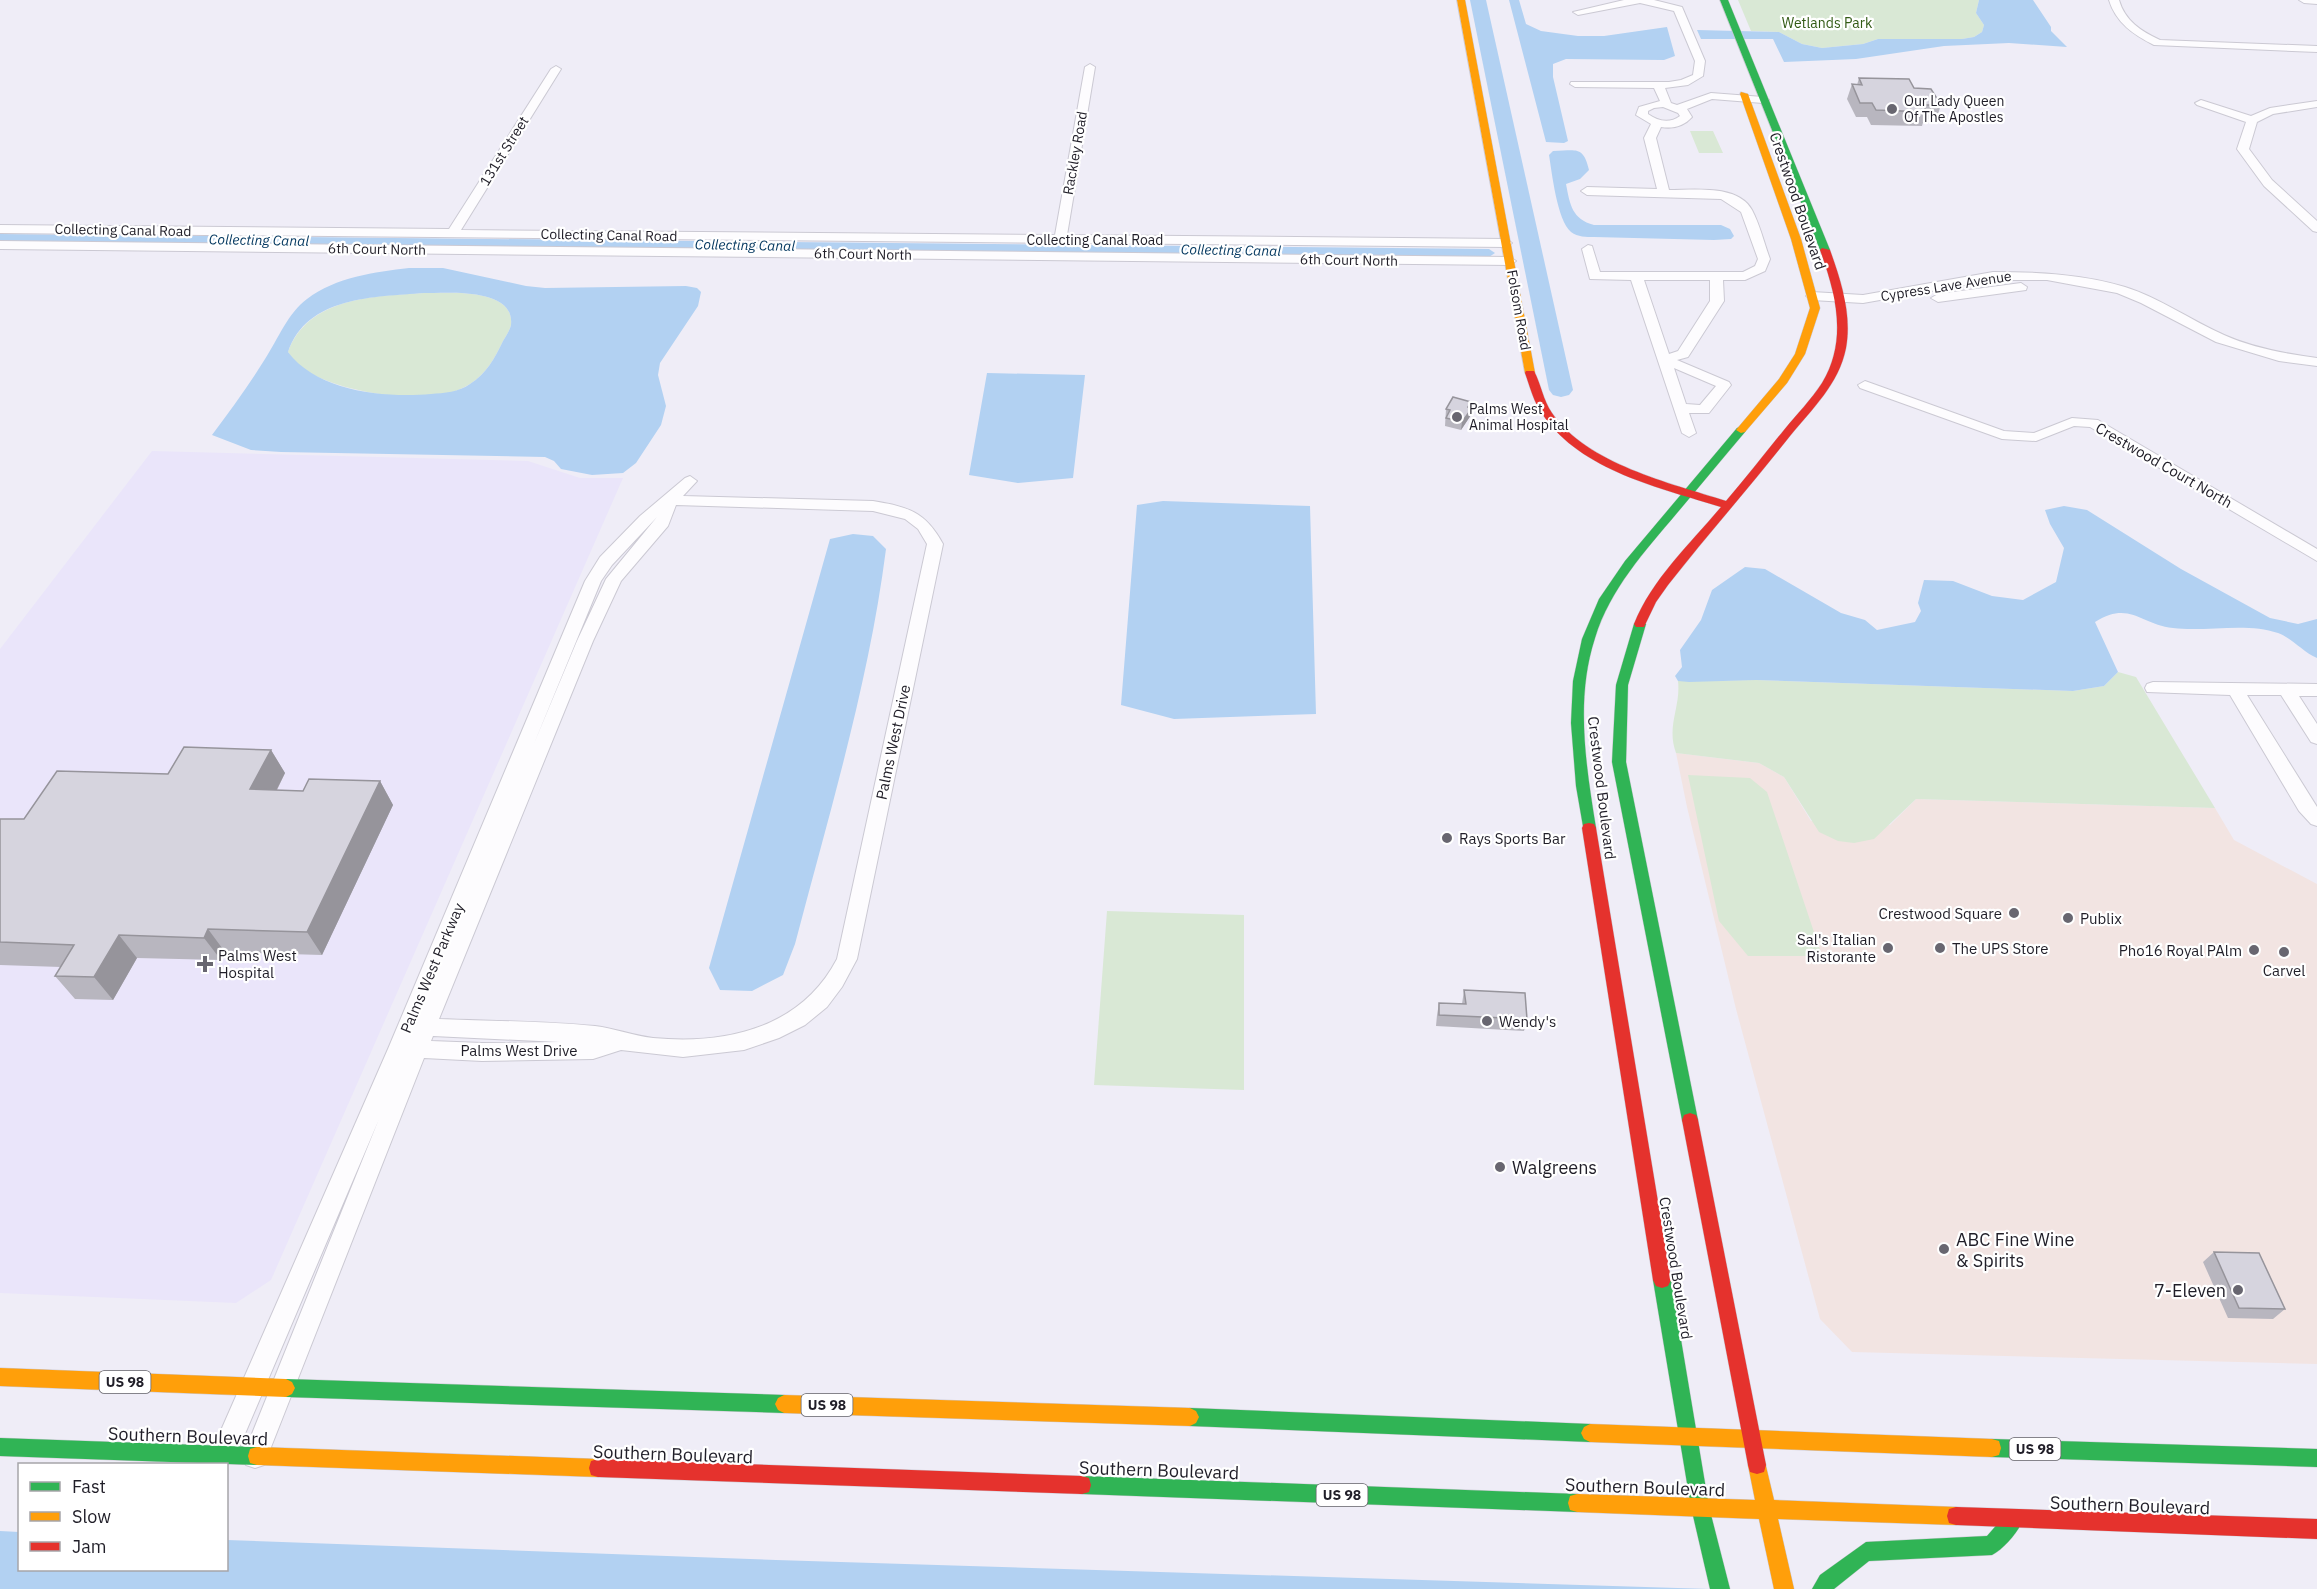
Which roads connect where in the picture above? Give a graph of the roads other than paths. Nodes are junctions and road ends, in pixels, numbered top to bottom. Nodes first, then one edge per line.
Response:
1 (1461, 0) edge
2 (1575, 0) edge
3 (1640, 0) edge
4 (1724, 0) edge
5 (2114, 0) edge
6 (2304, 0) edge
7 (2317, 1) edge
8 (1578, 12) junction
9 (1583, 23) dead end
10 (2317, 49) edge
11 (1090, 67) dead end
12 (556, 69) dead end
13 (1739, 80) dead end
14 (1575, 84) dead end
15 (1650, 85) junction
16 (1746, 100) junction
17 (1763, 100) junction
18 (2201, 103) dead end
19 (2317, 104) edge
20 (1664, 105) junction
21 (1714, 107) dead end
22 (2252, 120) junction
23 (1658, 123) junction
24 (1653, 145) junction
25 (1587, 191) dead end
26 (1664, 193) junction
27 (2317, 228) edge
28 (0, 229) edge
29 (453, 233) junction
30 (1060, 240) junction
31 (1506, 243) junction
32 (0, 245) edge
33 (1587, 249) dead end
34 (1510, 261) junction
35 (1636, 276) junction
36 (1716, 277) junction
37 (1813, 302) junction
38 (1842, 304) junction
39 (1664, 359) junction
40 (2317, 362) edge
41 (2317, 375) edge
42 (1865, 385) dead end
43 (1681, 408) junction
44 (1689, 433) dead end
45 (690, 481) dead end
46 (1688, 491) junction
47 (670, 500) junction
48 (1730, 506) junction
49 (2317, 556) edge
50 (2153, 688) dead end
51 (2235, 689) junction
52 (2286, 689) junction
53 (2317, 690) edge
54 (2317, 738) edge
55 (2317, 819) edge
56 (427, 1027) junction
57 (620, 1042) junction
58 (417, 1049) junction
59 (0, 1377) edge
60 (251, 1387) junction
61 (282, 1388) junction
62 (1687, 1437) junction
63 (1752, 1440) junction
64 (0, 1446) edge
65 (222, 1456) junction
66 (255, 1457) junction
67 (2317, 1458) edge
68 (1700, 1507) junction
69 (1766, 1509) junction
70 (2014, 1520) junction
71 (2317, 1529) edge
72 (1824, 1585) edge
73 (1720, 1589) edge
74 (1784, 1589) edge

1 - 31 main road, Folsom Road
2 - 8 street
3 - 8 street
3 - 15 street
4 - 17 main road, Crestwood Boulevard
5 - 10 street
6 - 7 street
8 - 9 street
11 - 30 street, Rackley Road
12 - 29 street, 131st Street
13 - 16 main road, Crestwood Boulevard
14 - 15 street
15 - 20 street
16 - 17 street
16 - 20 street
16 - 21 street
16 - 37 main road, Crestwood Boulevard
17 - 38 main road, Crestwood Boulevard
18 - 22 street
19 - 22 street
20 - 23 street
20 - 23 street
22 - 27 street
23 - 24 street
23 - 24 street
24 - 26 street
25 - 26 street
26 - 36 street
28 - 29 street, Collecting Canal Road
29 - 30 street, Collecting Canal Road
30 - 31 street, Collecting Canal Road
31 - 34 main road, Folsom Road
32 - 34 street, 6th Court North
33 - 35 street
34 - 46 main road, Folsom Road
35 - 36 street
35 - 39 street
36 - 39 street
37 - 38 street, Cypress Lave Avenue
37 - 46 main road, Crestwood Boulevard
38 - 40 street, Cypress Lave Avenue
38 - 41 street, Cypress Lave Avenue
38 - 48 main road, Crestwood Boulevard
39 - 43 street
39 - 43 street
42 - 49 street, Crestwood Court North
43 - 44 street
45 - 47 street, Palms West Parkway
46 - 48 main road, Folsom Road
46 - 62 main road, Crestwood Boulevard
47 - 56 street, Palms West Parkway
47 - 57 street, Palms West Drive
47 - 60 street, Palms West Parkway
48 - 63 main road, Crestwood Boulevard
50 - 51 street
51 - 52 street
51 - 55 street
52 - 53 street
52 - 54 street
56 - 57 street, Palms West Drive
56 - 58 street, Palms West Parkway
57 - 58 street, Palms West Drive
58 - 61 street, Palms West Parkway
59 - 60 main road, US 98
60 - 61 main road, US 98
60 - 65 street, Palms West Parkway
61 - 62 main road, US 98
61 - 66 street, Palms West Parkway
62 - 63 main road, US 98
62 - 68 main road, Crestwood Boulevard
63 - 67 main road, US 98
63 - 69 main road, Crestwood Boulevard
64 - 65 main road, Southern Boulevard / US 98
65 - 66 main road, Southern Boulevard / US 98
66 - 68 main road, Southern Boulevard / US 98
68 - 69 main road, Southern Boulevard / US 98
68 - 73 main road, Crestwood Boulevard
69 - 70 main road, Southern Boulevard / US 98
69 - 74 main road, Crestwood Boulevard
70 - 71 main road, Southern Boulevard / US 98
70 - 72 main road

